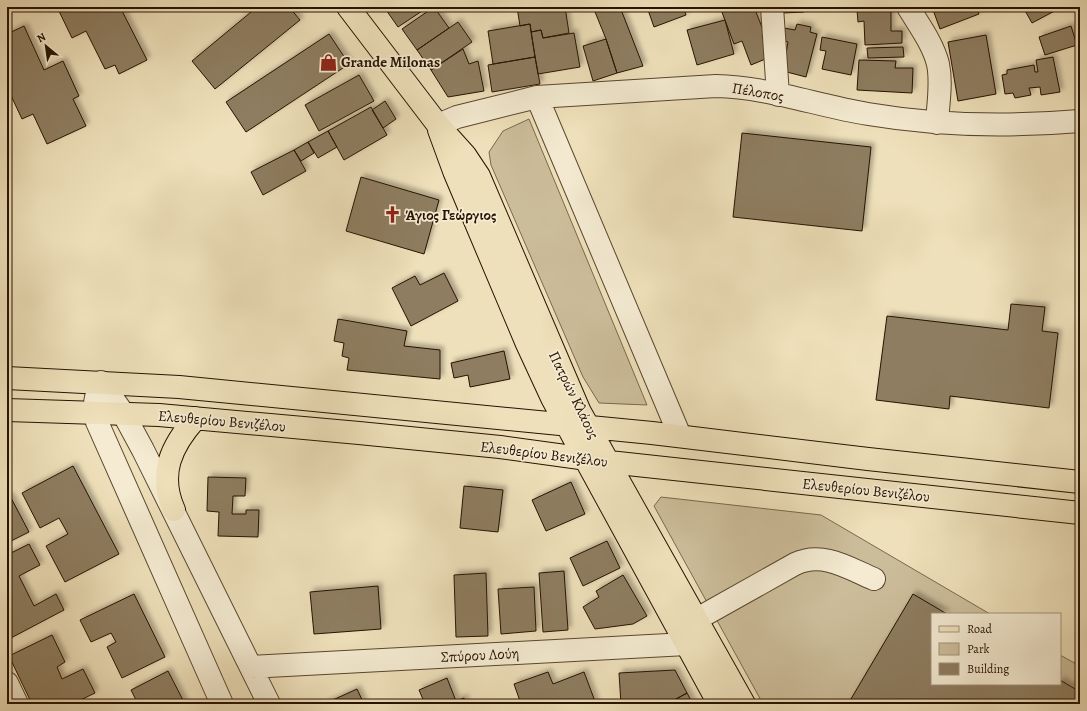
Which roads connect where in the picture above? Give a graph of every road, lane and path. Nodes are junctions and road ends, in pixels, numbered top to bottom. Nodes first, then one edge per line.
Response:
1 (348, 7) edge
2 (772, 7) edge
3 (908, 7) edge
4 (778, 95) junction
5 (537, 97) junction
6 (1080, 121) edge
7 (937, 123) junction
8 (438, 125) junction
9 (7, 378) edge
10 (101, 382) junction
11 (7, 410) edge
12 (95, 412) junction
13 (123, 413) junction
14 (196, 418) junction
15 (566, 425) junction
16 (588, 427) junction
17 (680, 436) junction
18 (583, 458) junction
19 (609, 462) junction
20 (1080, 482) edge
21 (174, 510) junction
22 (1080, 513) edge
23 (874, 579) dead end
24 (702, 628) junction
25 (687, 644) junction
26 (251, 667) junction
27 (7, 683) edge
28 (17, 704) edge
29 (222, 704) edge
30 (269, 704) edge
31 (720, 704) edge
32 (744, 704) edge

1 - 8 main road, Πατρών Κλάους
2 - 4 street
3 - 7 street
4 - 5 street, Πέλοπος
4 - 7 street, Πέλοπος
5 - 8 street, Πέλοπος
5 - 17 street
6 - 7 street, Πέλοπος
8 - 15 main road, Πατρών Κλάους
8 - 16 main road, Πατρών Κλάους
9 - 10 main road, Ελευθερίου Βενιζέλου
10 - 12 street
10 - 13 street
10 - 15 main road, Ελευθερίου Βενιζέλου
11 - 12 main road, Ελευθερίου Βενιζέλου
12 - 13 main road, Ελευθερίου Βενιζέλου
12 - 29 street
13 - 14 main road, Ελευθερίου Βενιζέλου
13 - 21 street
14 - 18 main road, Ελευθερίου Βενιζέλου
14 - 21 main road
15 - 16 main road, Ελευθερίου Βενιζέλου
15 - 18 main road, Πατρών Κλάους
16 - 17 main road, Ελευθερίου Βενιζέλου
16 - 19 main road, Πατρών Κλάους
17 - 20 main road, Ελευθερίου Βενιζέλου
18 - 19 main road, Ελευθερίου Βενιζέλου
18 - 25 main road, Πατρών Κλάους
19 - 22 main road, Ελευθερίου Βενιζέλου
19 - 24 main road, Πατρών Κλάους
21 - 26 street
23 - 24 street, Σπύρου Λούη
24 - 25 street, Σπύρου Λούη
24 - 32 main road, Πατρών Κλάους
25 - 26 street, Σπύρου Λούη
25 - 31 main road, Πατρών Κλάους
26 - 30 street
27 - 28 street

